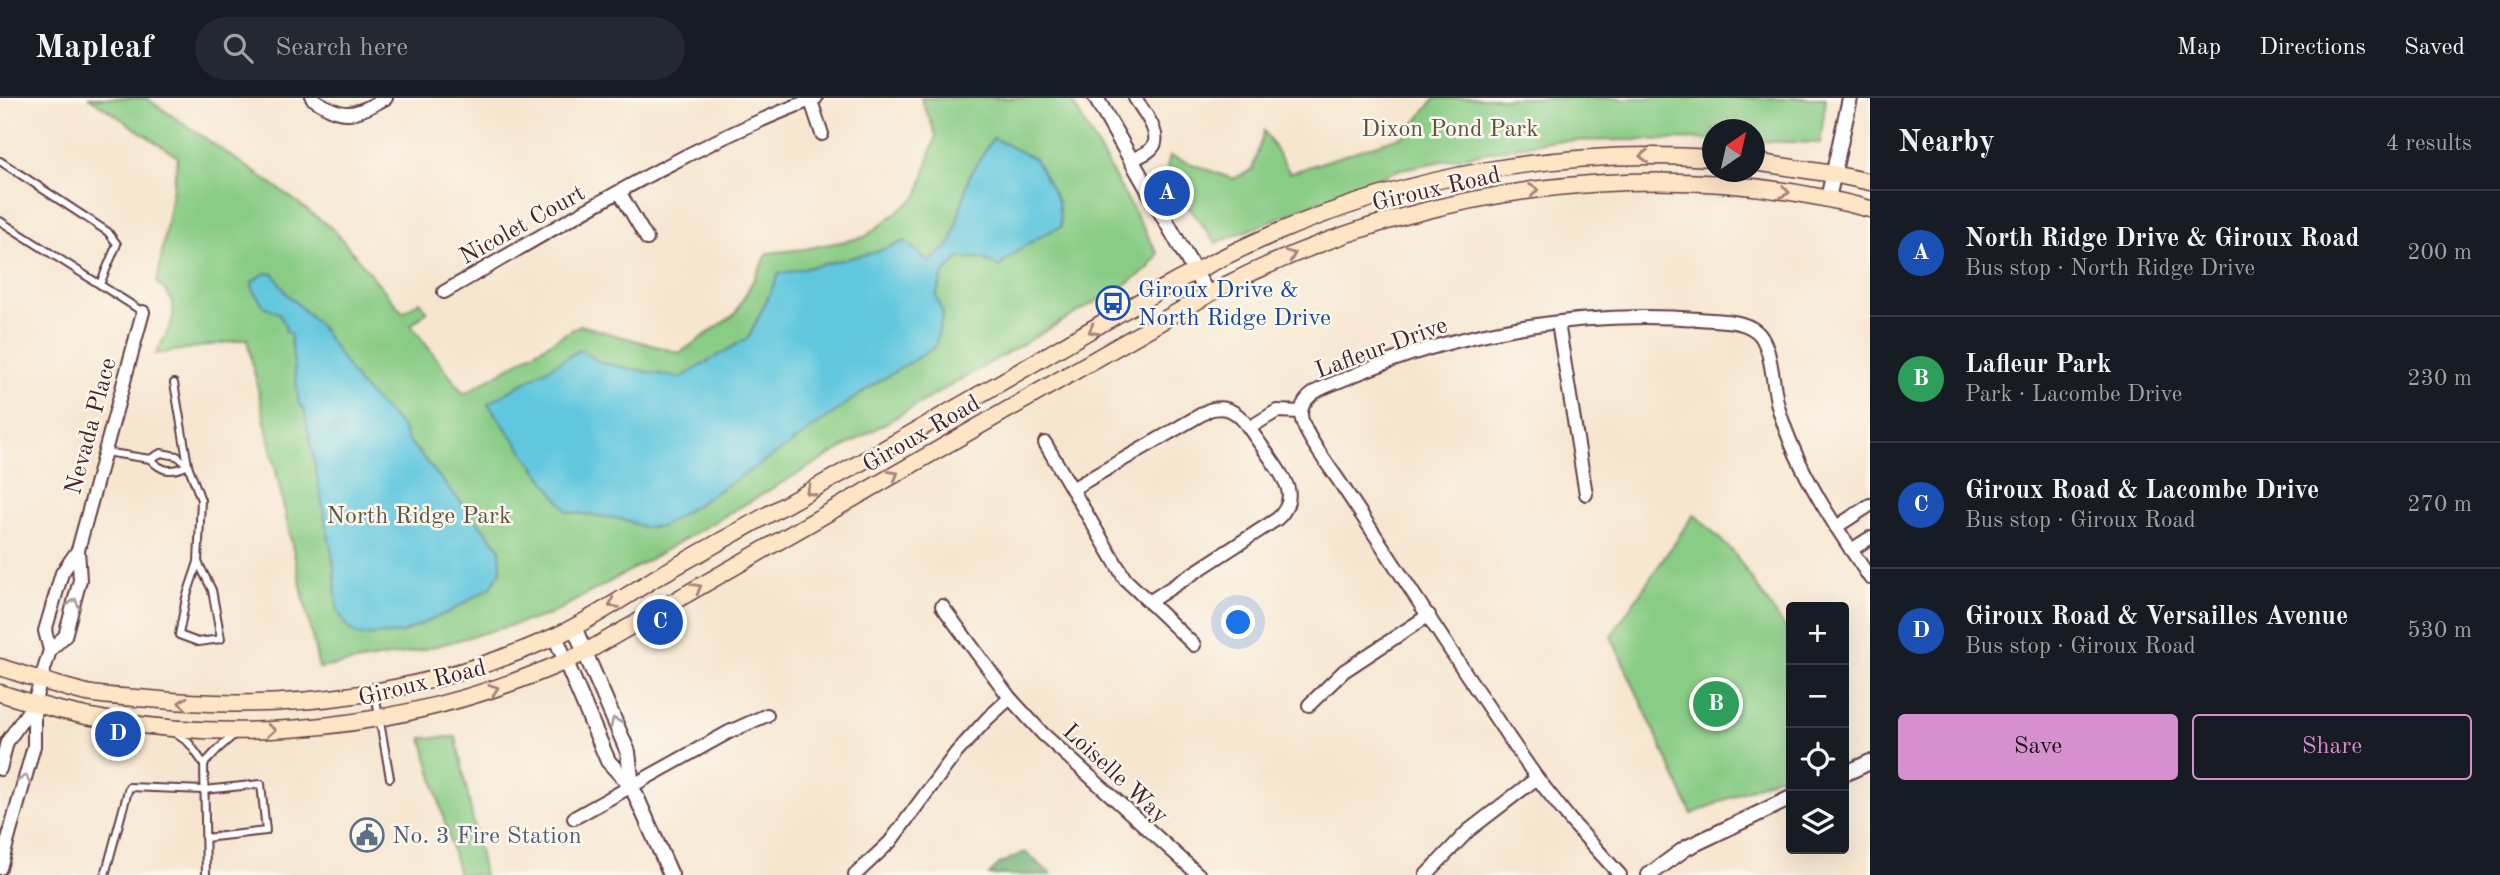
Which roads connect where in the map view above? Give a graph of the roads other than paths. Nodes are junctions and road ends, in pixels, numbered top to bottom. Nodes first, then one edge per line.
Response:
1 (312, 98) edge
2 (386, 98) edge
3 (1097, 98) edge
4 (1135, 98) edge
5 (1850, 98) edge
6 (813, 99) edge
7 (822, 134) dead end
8 (1702, 158) edge
9 (0, 160) edge
10 (1131, 160) junction
11 (1765, 164) edge
12 (1833, 174) junction
13 (1870, 183) edge
14 (620, 192) junction
15 (1828, 199) junction
16 (1870, 209) edge
17 (0, 221) edge
18 (647, 239) dead end
19 (1196, 273) junction
20 (100, 284) junction
21 (444, 292) dead end
22 (1208, 295) junction
23 (143, 312) joint
24 (1558, 323) junction
25 (174, 383) dead end
26 (1301, 412) junction
27 (1249, 428) junction
28 (1045, 443) dead end
29 (105, 452) junction
30 (150, 459) junction
31 (188, 465) junction
32 (1072, 489) junction
33 (1586, 494) dead end
34 (1870, 505) edge
35 (1836, 527) junction
36 (1870, 538) edge
37 (78, 550) junction
38 (1851, 550) junction
39 (198, 562) junction
40 (1870, 578) edge
41 (1149, 602) junction
42 (942, 606) dead end
43 (1429, 615) junction
44 (574, 627) junction
45 (555, 636) junction
46 (1194, 645) dead end
47 (50, 650) junction
48 (584, 653) junction
49 (565, 662) junction
50 (0, 667) edge
51 (40, 680) junction
52 (375, 692) junction
53 (0, 693) edge
54 (1010, 698) junction
55 (34, 703) junction
56 (1310, 705) dead end
57 (767, 715) dead end
58 (380, 718) junction
59 (167, 728) junction
60 (239, 731) junction
61 (1870, 762) edge
62 (204, 764) junction
63 (0, 769) edge
64 (1849, 772) edge
65 (390, 778) dead end
66 (1537, 778) junction
67 (632, 787) junction
68 (204, 790) junction
69 (1786, 800) edge
70 (574, 818) dead end
71 (205, 838) junction
72 (0, 868) edge
73 (105, 875) edge
74 (206, 875) edge
75 (671, 875) edge
76 (855, 875) edge
77 (1199, 875) edge
78 (1426, 875) edge
79 (1620, 875) edge
80 (1649, 875) edge

1 - 2 street
3 - 10 street
4 - 10 street
5 - 12 street
6 - 7 street, Nicolet Court
6 - 14 street, Nicolet Court
8 -> 19 main road, Giroux Road
9 - 20 lane
10 - 19 street
11 - 12 main road
12 - 13 main road
12 - 15 street
14 - 18 street, Nicolet Court
14 - 21 street, Nicolet Court
15 - 16 main road, Giroux Road
22 -> 15 main road, Giroux Road
17 - 20 lane
19 - 22 street
19 -> 44 main road, Giroux Road
20 - 23 lane
48 -> 22 main road, Giroux Road
23 - 29 street, Nevada Place
24 - 26 street, Lafleur Drive
24 - 33 street
24 - 35 street, Lafleur Drive
25 - 31 lane
26 - 27 street
26 - 43 street, Lafleur Drive
27 - 32 street
27 - 41 street
28 - 32 street
29 - 30 lane
29 - 37 street, Nevada Place
30 - 31 lane
30 - 31 lane
31 - 39 lane
32 - 41 street
34 - 35 street
35 - 38 street, Lafleur Drive
36 - 38 street
37 - 47 street, Nevada Place
47 -> 37 street, Nevada Place
38 - 40 street, Lafleur Drive
39 - 39 lane
41 - 46 street
42 - 54 street, Loiselle Way
43 - 56 street
43 - 66 street, Lafleur Drive
44 - 45 main road, Giroux Road
44 - 48 street
45 - 49 street
45 - 52 main road, Giroux Road
47 - 51 street, Nevada Place
48 - 49 main road, Giroux Road
67 -> 48 street
58 -> 49 main road, Giroux Road
49 - 67 street
50 - 51 main road, Giroux Road
52 -> 51 main road, Giroux Road
51 - 55 street, Nevada Place
52 - 58 lane
53 - 55 main road, Giroux Road
54 - 76 street
54 - 77 street, Loiselle Way
55 - 59 main road, Giroux Road
55 - 63 street
72 -> 55 street
57 - 67 street
60 -> 58 main road, Giroux Road
58 - 65 lane
59 - 60 main road, Giroux Road
59 - 62 lane
60 - 62 lane
61 - 64 street
62 - 68 lane
66 - 78 street
66 - 79 street, Lafleur Drive
67 - 70 street
67 - 75 street
68 - 71 lane
68 - 71 lane
68 - 73 lane
69 - 80 street
71 - 74 lane

